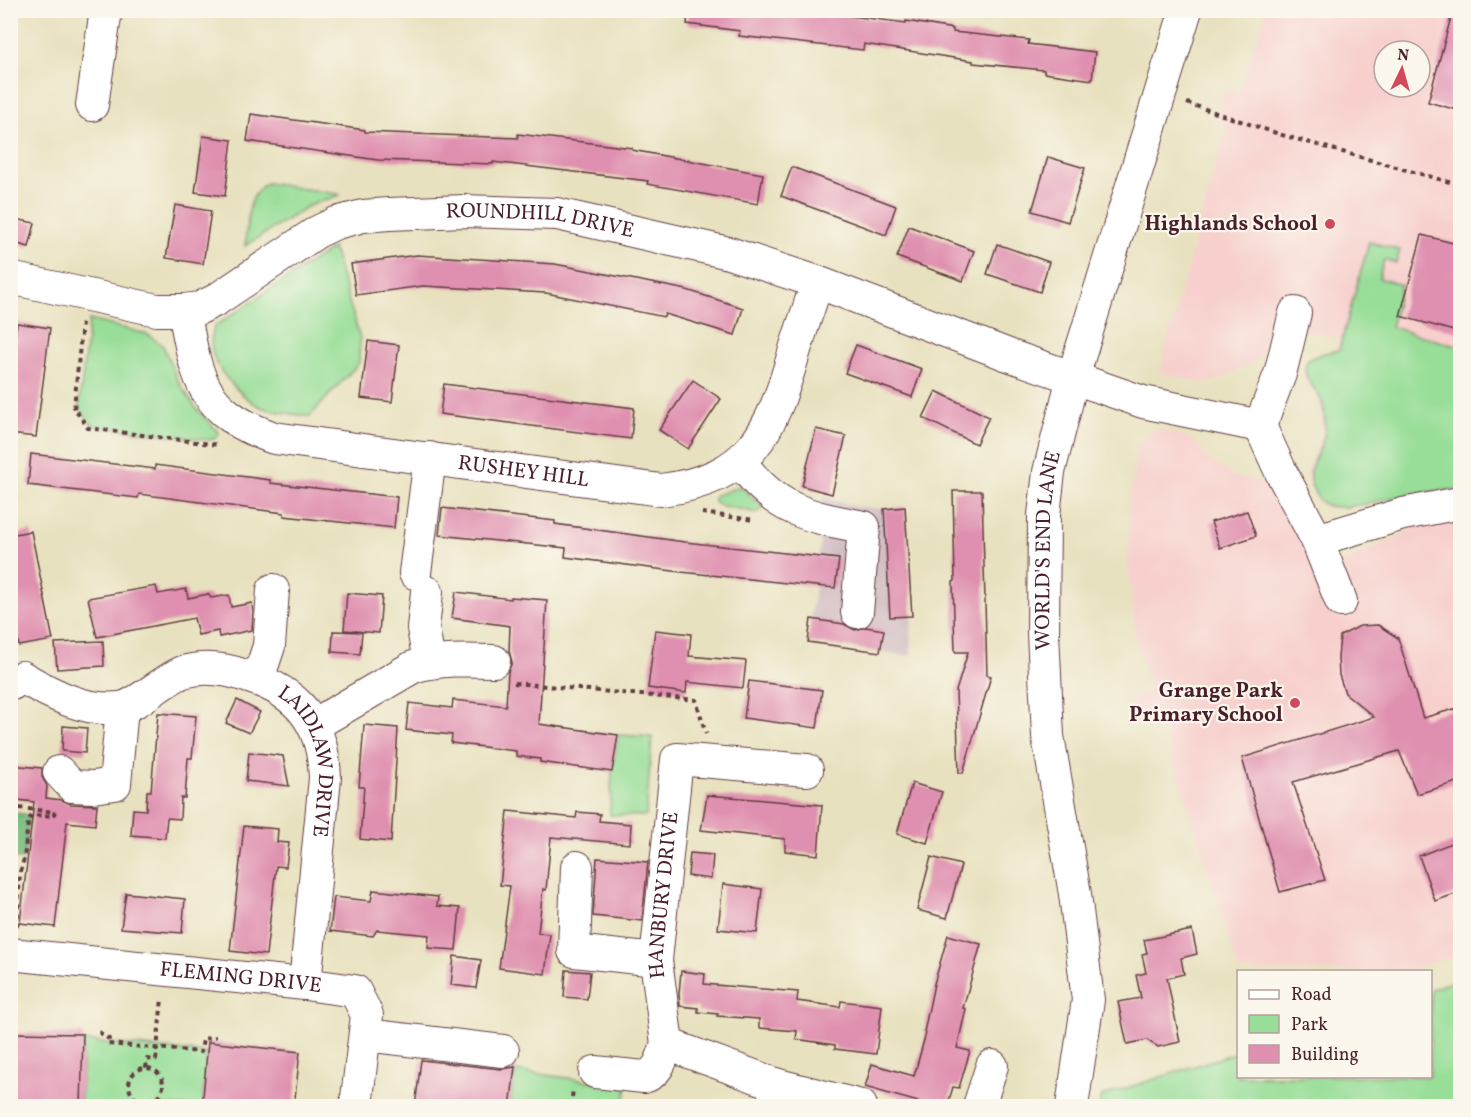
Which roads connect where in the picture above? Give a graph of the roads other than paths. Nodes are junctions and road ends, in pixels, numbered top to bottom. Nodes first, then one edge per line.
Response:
1 (106, 10) edge
2 (1180, 12) edge
3 (92, 105) dead end
4 (10, 278) edge
5 (817, 282) junction
6 (184, 310) junction
7 (1295, 313) dead end
8 (1073, 378) junction
9 (1260, 426) junction
10 (430, 458) junction
11 (740, 461) junction
12 (1461, 503) edge
13 (1317, 540) junction
14 (273, 590) dead end
15 (1341, 601) dead end
16 (857, 612) dead end
17 (494, 661) road end
18 (429, 662) junction
19 (15, 672) edge
20 (258, 679) junction
21 (122, 708) junction
22 (314, 725) junction
23 (807, 770) dead end
24 (66, 779) road end
25 (577, 867) dead end
26 (14, 942) edge
27 (656, 960) junction
28 (305, 984) junction
29 (365, 1035) junction
30 (667, 1044) junction
31 (503, 1051) dead end
32 (992, 1066) dead end
33 (595, 1072) dead end
34 (775, 1096) edge
35 (356, 1107) edge
36 (861, 1107) edge
37 (979, 1107) edge
38 (1072, 1107) edge

1 - 3 street
2 - 8 street, WORLD'S END LANE
4 - 6 street, ROUNDHILL DRIVE
5 - 6 street, ROUNDHILL DRIVE
5 - 8 street, ROUNDHILL DRIVE
5 - 11 street, RUSHEY HILL
6 - 10 street, RUSHEY HILL
7 - 9 street
8 - 9 street, ROUNDHILL DRIVE
8 - 38 street, WORLD'S END LANE
9 - 13 street
10 - 11 street, RUSHEY HILL
10 - 18 street
11 - 16 street
12 - 13 street
13 - 15 street
14 - 20 street
17 - 18 street
18 - 22 street
19 - 21 street
20 - 21 street, LAIDLAW DRIVE
20 - 22 street, LAIDLAW DRIVE
21 - 24 street
22 - 28 street, LAIDLAW DRIVE
23 - 27 street, HANBURY DRIVE
25 - 27 street
26 - 28 street, FLEMING DRIVE
27 - 30 street, HANBURY DRIVE
28 - 29 street, FLEMING DRIVE
29 - 31 street
29 - 35 street, FLEMING DRIVE
30 - 33 street
30 - 34 street
32 - 37 street
34 - 36 street

